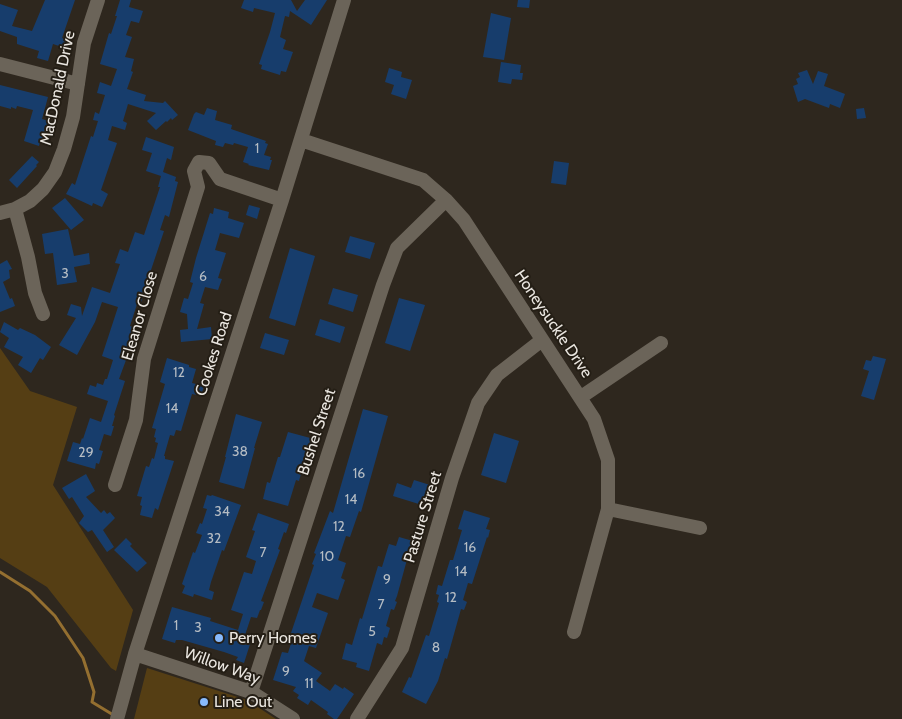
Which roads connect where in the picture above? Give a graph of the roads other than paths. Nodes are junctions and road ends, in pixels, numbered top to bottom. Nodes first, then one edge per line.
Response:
1 (98, 0) edge
2 (344, 0) edge
3 (0, 64) edge
4 (78, 84) junction
5 (301, 140) junction
6 (220, 179) junction
7 (198, 188) junction
8 (282, 200) junction
9 (446, 200) junction
10 (15, 209) junction
11 (0, 213) edge
12 (43, 314) dead end
13 (542, 340) junction
14 (661, 343) dead end
15 (581, 397) junction
16 (115, 485) dead end
17 (608, 509) junction
18 (700, 528) dead end
19 (574, 632) dead end
20 (136, 654) junction
21 (251, 692) junction
22 (118, 715) edge
23 (293, 719) edge
24 (357, 719) edge

1 - 4 street, MacDonald Drive
2 - 5 street, Cookes Road
3 - 4 street
4 - 10 street, MacDonald Drive
5 - 8 street, Cookes Road
5 - 9 street, Honeysuckle Drive
6 - 7 street
6 - 7 street, Eleanor Close
6 - 8 street, Eleanor Close
7 - 16 street, Eleanor Close
8 - 20 street, Cookes Road
9 - 13 street, Honeysuckle Drive
9 - 21 street, Bushel Street
10 - 11 street, MacDonald Drive
10 - 12 street
13 - 15 street, Honeysuckle Drive
13 - 24 street, Pasture Street
14 - 15 street
15 - 17 street, Honeysuckle Drive
17 - 18 street
17 - 19 street, Honeysuckle Drive
20 - 21 street, Willow Way
20 - 22 street, Cookes Road
21 - 23 street, Willow Way

